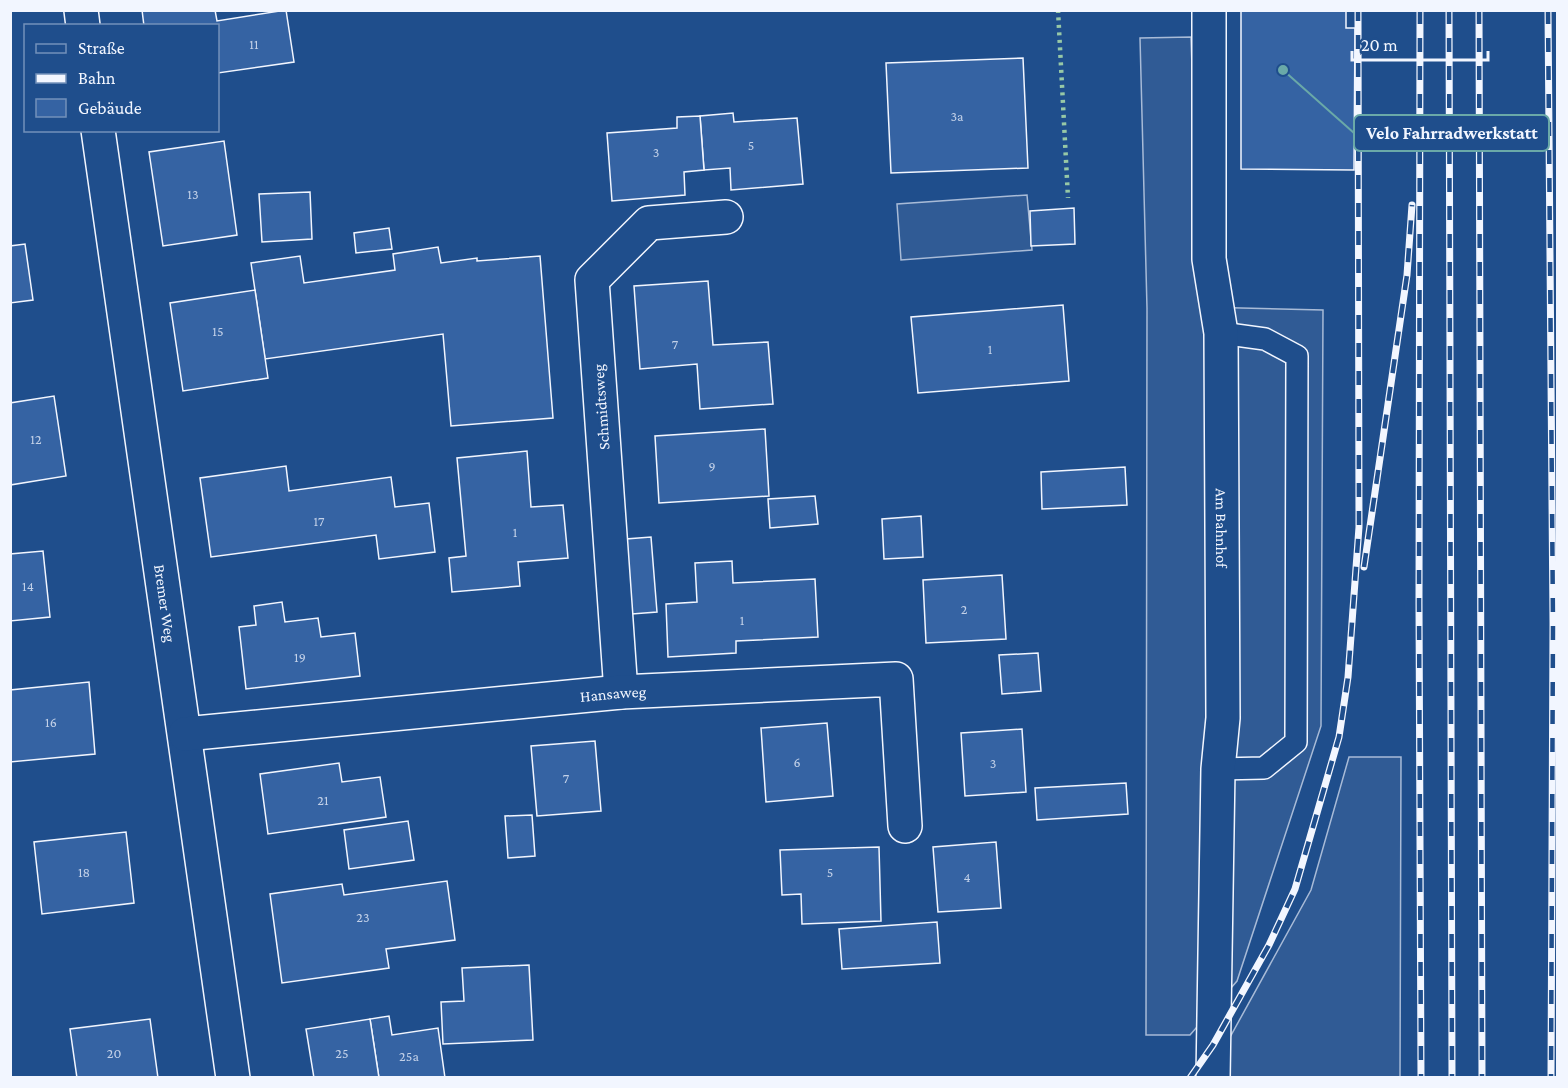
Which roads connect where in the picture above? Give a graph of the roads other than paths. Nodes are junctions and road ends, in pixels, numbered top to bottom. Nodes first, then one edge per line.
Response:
1 (1209, 10) edge
2 (98, 132) edge
3 (726, 217) dead end
4 (1221, 333) junction
5 (621, 692) junction
6 (185, 734) junction
7 (1218, 769) junction
8 (905, 826) dead end
9 (233, 1077) edge
10 (1213, 1077) edge

1 - 4 street, Am Bahnhof
2 - 6 street, Bremer Weg
3 - 5 street, Schmidtsweg
4 - 7 street, Am Bahnhof
4 - 7 lane
5 - 6 street, Hansaweg
5 - 8 street, Hansaweg
6 - 9 street, Bremer Weg
7 - 10 street, Am Bahnhof

